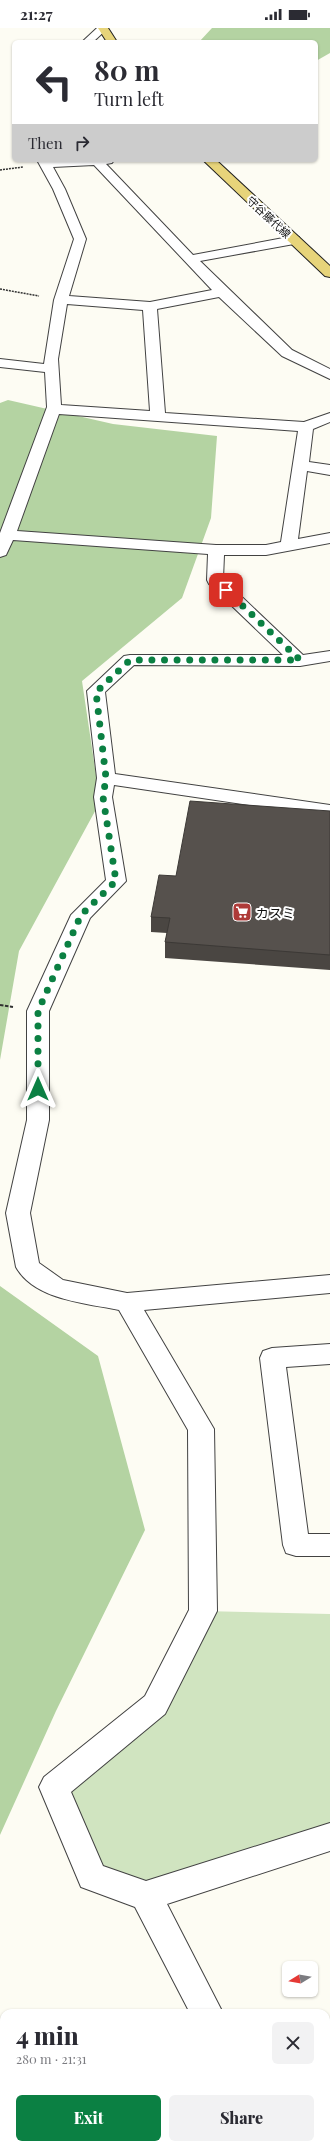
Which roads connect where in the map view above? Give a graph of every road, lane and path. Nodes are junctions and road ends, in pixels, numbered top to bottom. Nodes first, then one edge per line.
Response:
1 (103, 28) edge
2 (89, 40) edge
3 (111, 40) edge
4 (44, 162) edge
5 (103, 162) edge
6 (211, 162) edge
7 (294, 240) junction
8 (190, 259) junction
9 (330, 273) edge
10 (0, 289) edge
11 (222, 292) junction
12 (61, 300) junction
13 (150, 306) junction
14 (0, 363) edge
15 (52, 370) junction
16 (330, 375) edge
17 (54, 409) junction
18 (158, 416) junction
19 (330, 416) edge
20 (306, 427) junction
21 (301, 465) junction
22 (330, 470) edge
23 (7, 527) edge
24 (330, 538) edge
25 (289, 546) junction
26 (216, 550) junction
27 (0, 552) edge
28 (330, 656) edge
29 (300, 660) junction
30 (106, 778) junction
31 (330, 811) edge
32 (330, 1284) edge
33 (127, 1302) junction
34 (330, 1354) edge
35 (330, 1545) edge
36 (330, 1837) edge
37 (146, 1896) junction
38 (205, 2009) edge

1 - 2 street
1 - 3 main road
4 - 12 street
5 - 8 street
6 - 7 main road, 守谷藤代線
7 - 8 street
7 - 9 main road, 守谷藤代線
8 - 11 street
10 - 12 path
11 - 13 street
11 - 16 street
12 - 13 street
12 - 15 street
13 - 18 street
14 - 15 street
15 - 17 street
17 - 18 street
17 - 23 street
18 - 20 street
19 - 20 street
20 - 21 street
21 - 22 street
21 - 25 street
23 - 26 street
23 - 27 street
24 - 25 street
25 - 26 street
26 - 29 street
28 - 29 street
29 - 30 street
30 - 31 street
30 - 33 street
32 - 33 street
33 - 37 street
34 - 35 street
36 - 37 street
37 - 38 street

